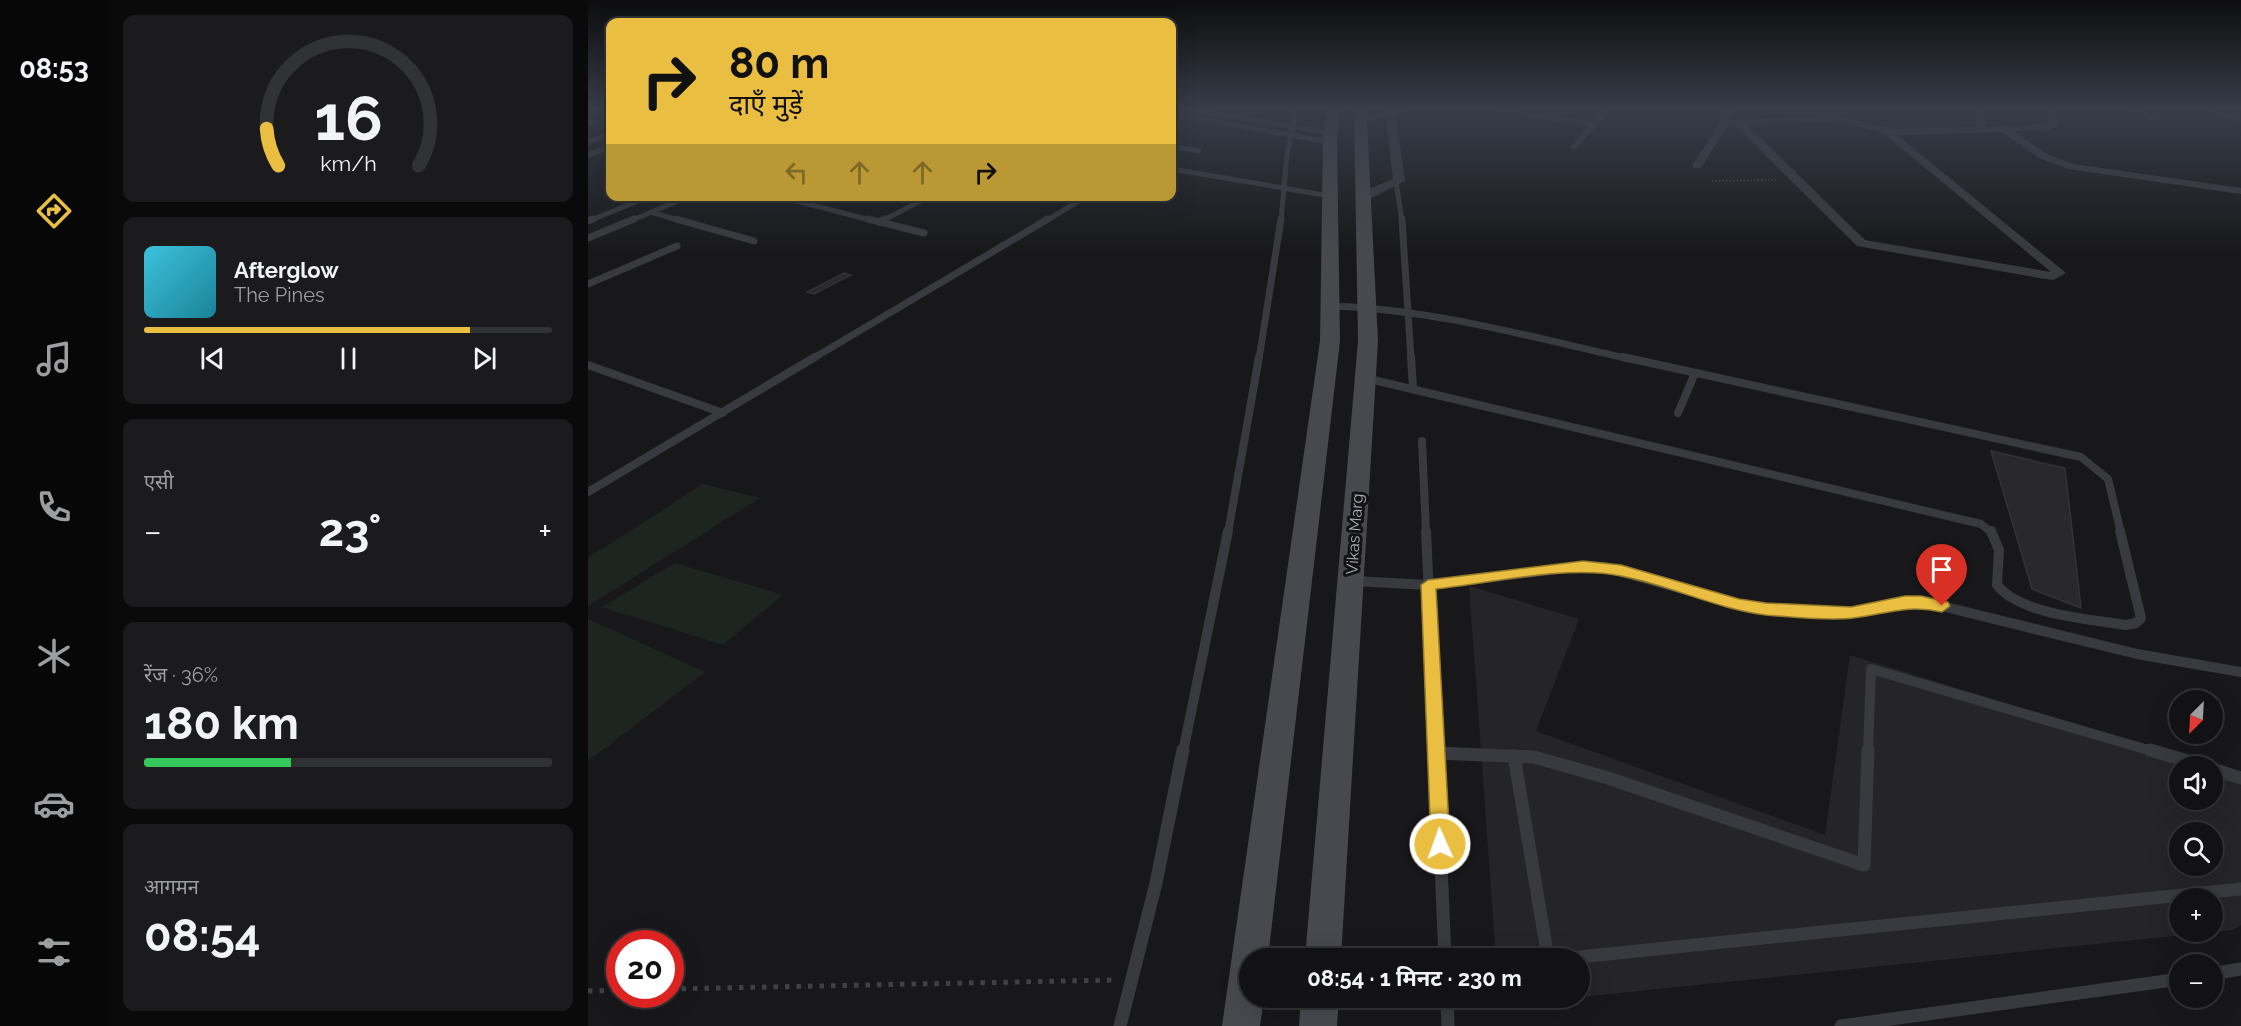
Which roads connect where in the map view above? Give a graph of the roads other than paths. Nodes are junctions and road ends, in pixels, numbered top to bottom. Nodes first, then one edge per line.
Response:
1 (1288, 158) edge
2 (1331, 158) edge
3 (1361, 158) edge
4 (1397, 158) edge
5 (1702, 158) edge
6 (1774, 158) edge
7 (1920, 158) edge
8 (2048, 158) edge
9 (1697, 166) dead end
10 (1176, 170) edge
11 (1396, 182) junction
12 (1285, 189) junction
13 (2241, 191) edge
14 (1330, 196) junction
15 (1362, 197) junction
16 (638, 201) edge
17 (678, 201) edge
18 (797, 201) edge
19 (920, 201) edge
20 (1079, 201) edge
21 (651, 212) junction
22 (588, 221) edge
23 (879, 222) junction
24 (924, 233) dead end
25 (588, 238) edge
26 (754, 241) dead end
27 (677, 246) dead end
28 (588, 284) edge
29 (1330, 306) junction
30 (1368, 308) junction
31 (1409, 312) junction
32 (588, 365) edge
33 (1695, 373) junction
34 (1365, 378) junction
35 (1413, 388) junction
36 (723, 413) junction
37 (1678, 413) dead end
38 (1422, 441) dead end
39 (588, 492) edge
40 (1351, 581) junction
41 (1428, 585) junction
42 (2241, 672) edge
43 (1436, 753) junction
44 (1514, 756) junction
45 (2171, 756) edge
46 (2223, 772) edge
47 (2241, 778) edge
48 (2241, 889) edge
49 (1252, 948) edge
50 (1324, 948) edge
51 (1445, 948) edge
52 (1546, 948) edge
53 (1590, 956) edge
54 (2241, 969) edge
55 (2223, 972) edge
56 (2169, 981) edge
57 (1243, 1008) edge
58 (1319, 1008) edge
59 (1447, 1008) edge
60 (1120, 1026) edge
61 (1241, 1026) edge
62 (1318, 1026) edge
63 (1448, 1026) edge
64 (1841, 1026) edge

1 - 12 lane
2 - 14 main road
3 - 15 main road, Vikas Marg
4 - 11 street
5 - 9 street
6 - 7 street
8 - 13 street
10 - 12 lane
11 - 15 street
11 - 31 lane
12 - 14 lane
12 - 60 lane
14 - 29 main road
15 - 30 main road, Vikas Marg
16 - 22 lane
17 - 21 lane
18 - 23 lane
19 - 23 lane
20 - 36 lane
21 - 25 lane
21 - 26 lane
23 - 24 lane
27 - 28 lane
29 - 30 lane
29 - 49 main road
30 - 31 lane
30 - 34 main road, Vikas Marg
31 - 33 lane
31 - 35 lane
32 - 36 lane
33 - 35 lane
33 - 37 lane
34 - 35 lane
34 - 40 main road, Vikas Marg
36 - 39 lane
38 - 41 lane
40 - 41 lane
40 - 50 main road, Vikas Marg
41 - 42 lane
41 - 43 lane
43 - 44 lane
43 - 51 lane
44 - 45 lane
44 - 52 lane
46 - 47 lane
48 - 53 lane
54 - 55 lane
56 - 64 lane
57 - 61 main road
58 - 62 main road
59 - 63 lane

